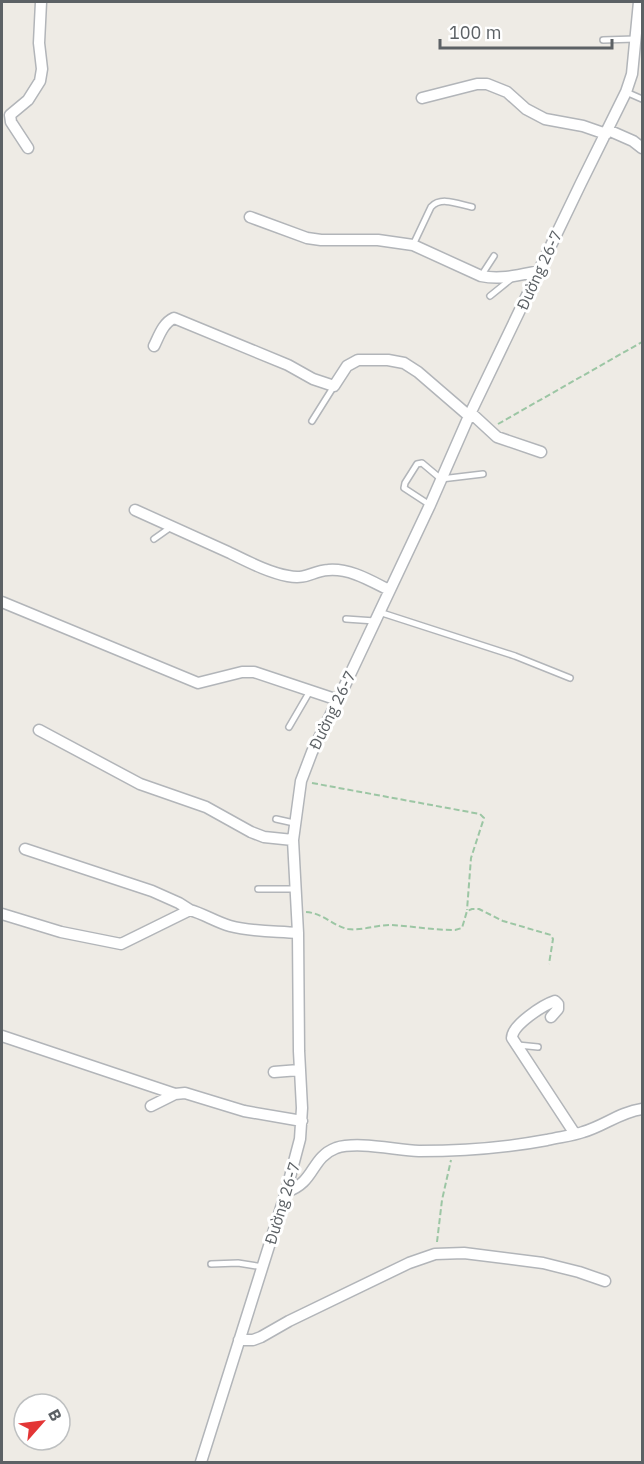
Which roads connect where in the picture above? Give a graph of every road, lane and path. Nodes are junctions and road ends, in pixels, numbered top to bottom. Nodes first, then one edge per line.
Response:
1 (41, 2) edge
2 (639, 2) edge
3 (636, 39) junction
4 (603, 40) dead end
5 (626, 92) junction
6 (422, 98) dead end
7 (642, 99) edge
8 (607, 132) junction
9 (28, 148) dead end
10 (642, 148) edge
11 (472, 207) dead end
12 (250, 217) dead end
13 (413, 245) junction
14 (494, 255) dead end
15 (539, 271) junction
16 (481, 276) junction
17 (515, 276) junction
18 (490, 296) dead end
19 (642, 342) edge
20 (154, 346) dead end
21 (334, 386) junction
22 (470, 414) junction
23 (312, 421) dead end
24 (488, 430) junction
25 (541, 452) dead end
26 (483, 474) dead end
27 (441, 479) junction
28 (430, 505) junction
29 (135, 510) dead end
30 (171, 527) junction
31 (154, 539) dead end
32 (389, 590) junction
33 (2, 602) edge
34 (377, 616) junction
35 (346, 619) dead end
36 (570, 678) dead end
37 (310, 690) junction
38 (338, 700) junction
39 (289, 727) dead end
40 (39, 730) dead end
41 (301, 781) junction
42 (276, 819) dead end
43 (294, 823) junction
44 (293, 840) junction
45 (25, 849) dead end
46 (258, 889) dead end
47 (296, 889) junction
48 (190, 910) junction
49 (467, 911) junction
50 (297, 912) junction
51 (2, 914) edge
52 (298, 933) junction
53 (549, 964) dead end
54 (551, 1017) dead end
55 (2, 1036) edge
56 (517, 1044) junction
57 (538, 1047) dead end
58 (299, 1070) junction
59 (274, 1072) dead end
60 (175, 1094) junction
61 (150, 1106) dead end
62 (642, 1109) edge
63 (302, 1121) junction
64 (575, 1134) junction
65 (453, 1151) junction
66 (286, 1192) junction
67 (435, 1254) junction
68 (211, 1264) dead end
69 (263, 1267) junction
70 (605, 1281) dead end
71 (239, 1340) junction
72 (201, 1462) edge

1 - 9 street
2 - 3 street, Đường 26-7
3 - 4 lane
3 - 5 street, Đường 26-7
5 - 7 lane
5 - 8 street, Đường 26-7
6 - 8 street
8 - 10 street
8 - 15 street, Đường 26-7
11 - 13 lane
12 - 13 street
13 - 16 street
14 - 16 lane
15 - 17 street
15 - 22 street, Đường 26-7
16 - 17 street
17 - 18 lane
19 - 24 path
20 - 21 street
21 - 22 street
21 - 23 lane
22 - 24 street
22 - 27 street, Đường 26-7
24 - 25 street
26 - 27 lane
27 - 28 street, Đường 26-7
27 - 28 lane
28 - 32 street, Đường 26-7
29 - 30 street
30 - 31 lane
30 - 32 street
32 - 34 street, Đường 26-7
33 - 37 street
34 - 35 lane
34 - 36 lane
34 - 38 street, Đường 26-7
37 - 38 street
37 - 39 lane
38 - 41 street, Đường 26-7
40 - 44 street
41 - 43 street, Đường 26-7
41 - 49 path
42 - 43 lane
43 - 44 street, Đường 26-7
44 - 47 street, Đường 26-7
45 - 48 street
46 - 47 lane
47 - 50 street, Đường 26-7
48 - 51 street
48 - 52 street
49 - 50 path
49 - 53 path
50 - 52 street, Đường 26-7
52 - 58 street, Đường 26-7
54 - 56 street
55 - 60 street
56 - 57 lane
56 - 64 street
58 - 59 street
58 - 63 street, Đường 26-7
60 - 61 street
60 - 63 street
62 - 64 street
63 - 66 street, Đường 26-7
64 - 65 street
65 - 66 street
65 - 67 path
66 - 69 street, Đường 26-7
67 - 70 street
67 - 71 street
68 - 69 lane
69 - 71 street, Đường 26-7
71 - 72 street, Đường 26-7

